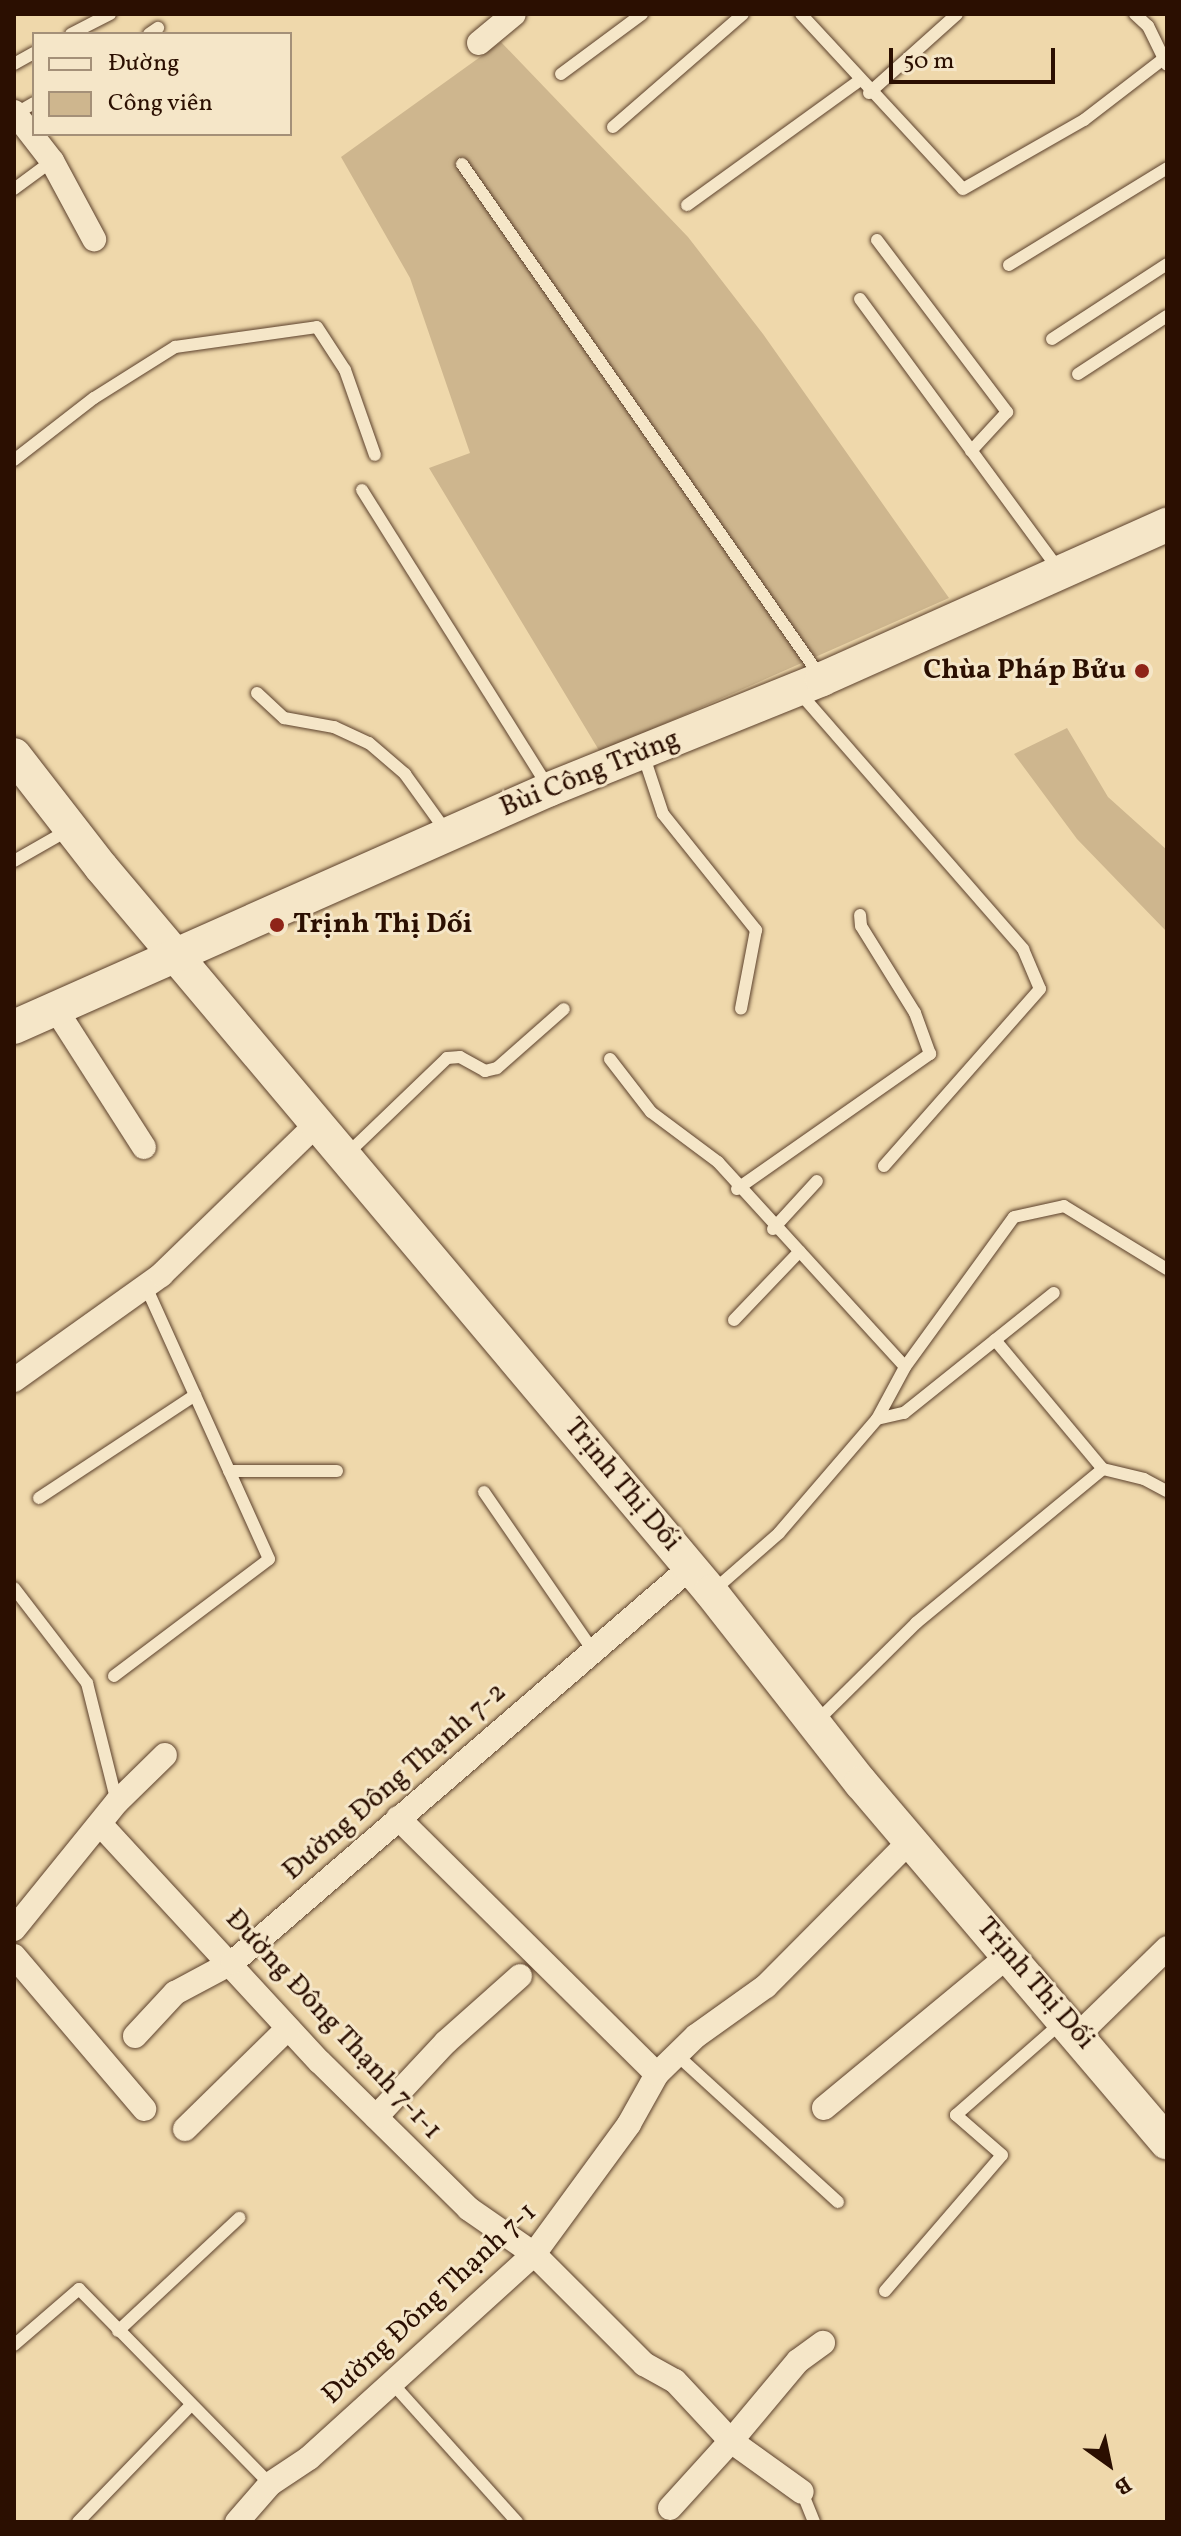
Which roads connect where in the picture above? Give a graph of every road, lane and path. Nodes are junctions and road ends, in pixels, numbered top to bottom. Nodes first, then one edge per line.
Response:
1 (110, 14) edge
2 (514, 14) edge
3 (642, 14) edge
4 (743, 14) edge
5 (801, 14) edge
6 (957, 14) edge
7 (1135, 14) edge
8 (75, 32) edge
9 (479, 43) dead end
10 (32, 54) edge
11 (1166, 60) edge
12 (14, 64) edge
13 (561, 74) dead end
14 (859, 81) junction
15 (869, 93) junction
16 (21, 110) edge
17 (613, 127) dead end
18 (32, 128) edge
19 (37, 136) edge
20 (52, 161) junction
21 (462, 164) dead end
22 (1167, 168) edge
23 (14, 189) edge
24 (687, 205) dead end
25 (94, 239) dead end
26 (877, 240) dead end
27 (1167, 264) edge
28 (1009, 265) dead end
29 (860, 299) dead end
30 (1167, 316) edge
31 (1052, 339) dead end
32 (1078, 374) dead end
33 (971, 451) junction
34 (375, 455) dead end
35 (14, 460) edge
36 (362, 490) dead end
37 (1167, 525) edge
38 (1060, 571) junction
39 (809, 684) junction
40 (257, 693) dead end
41 (642, 751) junction
42 (14, 755) edge
43 (550, 789) junction
44 (70, 829) junction
45 (448, 833) junction
46 (14, 861) edge
47 (860, 915) dead end
48 (173, 953) junction
49 (55, 1008) junction
50 (564, 1009) dead end
51 (741, 1009) dead end
52 (14, 1027) edge
53 (610, 1059) dead end
54 (317, 1124) junction
55 (144, 1147) dead end
56 (346, 1155) junction
57 (884, 1166) dead end
58 (817, 1181) dead end
59 (737, 1189) junction
60 (773, 1229) junction
61 (800, 1251) junction
62 (1167, 1269) edge
63 (145, 1285) junction
64 (1054, 1293) dead end
65 (734, 1320) dead end
66 (995, 1340) junction
67 (905, 1367) junction
68 (14, 1380) edge
69 (195, 1395) junction
70 (877, 1419) junction
71 (1103, 1469) junction
72 (229, 1471) junction
73 (337, 1471) dead end
74 (1167, 1491) edge
75 (484, 1492) dead end
76 (39, 1498) dead end
77 (701, 1579) junction
78 (14, 1588) edge
79 (594, 1652) junction
80 (114, 1676) dead end
81 (814, 1724) junction
82 (165, 1755) dead end
83 (117, 1802) junction
84 (398, 1818) junction
85 (100, 1824) junction
86 (912, 1839) junction
87 (14, 1929) edge
88 (1167, 1948) edge
89 (1010, 1954) junction
90 (14, 1956) edge
91 (233, 1962) junction
92 (520, 1976) dead end
93 (1072, 2026) junction
94 (288, 2028) junction
95 (135, 2036) dead end
96 (677, 2055) junction
97 (657, 2074) junction
98 (824, 2108) dead end
99 (144, 2109) dead end
100 (376, 2117) junction
101 (185, 2129) dead end
102 (1167, 2142) edge
103 (838, 2202) dead end
104 (239, 2218) dead end
105 (534, 2254) junction
106 (885, 2291) dead end
107 (118, 2331) junction
108 (823, 2343) dead end
109 (14, 2345) edge
110 (392, 2383) junction
111 (191, 2405) junction
112 (731, 2441) junction
113 (270, 2484) junction
114 (802, 2492) joint
115 (670, 2508) dead end
116 (78, 2522) edge
117 (237, 2522) edge
118 (517, 2522) edge
119 (814, 2522) edge

1 - 8 lane
2 - 9 street
3 - 13 lane
4 - 17 lane
5 - 14 lane
6 - 15 lane
7 - 11 lane
10 - 12 lane
11 - 15 lane
14 - 15 lane
14 - 24 lane
16 - 18 street
19 - 20 street
20 - 23 lane
20 - 25 street
21 - 39 lane
22 - 28 lane
26 - 33 lane
27 - 31 lane
29 - 33 lane
30 - 32 lane
33 - 38 lane
34 - 35 lane
36 - 43 lane
37 - 38 street, Bùi Công Trừng
38 - 39 street, Bùi Công Trừng
39 - 41 street, Bùi Công Trừng
39 - 57 lane
40 - 45 lane
41 - 43 street, Bùi Công Trừng
41 - 51 lane
42 - 44 street, Trịnh Thị Dối
43 - 45 street, Bùi Công Trừng
44 - 46 lane
44 - 48 street, Trịnh Thị Dối
45 - 48 street, Bùi Công Trừng
47 - 59 lane
48 - 49 street, Bùi Công Trừng
48 - 54 street, Trịnh Thị Dối
49 - 52 street, Bùi Công Trừng
49 - 55 street
50 - 56 lane
53 - 59 lane
54 - 56 street, Trịnh Thị Dối
54 - 63 street
56 - 77 street, Trịnh Thị Dối
58 - 60 lane
59 - 60 lane
60 - 61 lane
61 - 65 lane
61 - 67 lane
62 - 67 lane
63 - 68 street
63 - 69 lane
64 - 66 lane
66 - 70 lane
66 - 71 lane
67 - 70 lane
69 - 72 lane
69 - 76 lane
70 - 77 lane
71 - 74 lane
71 - 81 lane
72 - 73 lane
72 - 80 lane
75 - 79 lane
77 - 79 street, Đường Đông Thạnh 7-2
77 - 81 street, Trịnh Thị Dối
78 - 83 lane
79 - 84 street, Đường Đông Thạnh 7-2
81 - 86 street, Trịnh Thị Dối
82 - 83 street
83 - 85 street
84 - 91 street, Đường Đông Thạnh 7-2
84 - 97 street
85 - 87 street
85 - 91 street, Đường Đông Thạnh 7-1-1
86 - 89 street, Trịnh Thị Dối
86 - 96 street, Đường Đông Thạnh 7-1
88 - 93 street
89 - 93 street, Trịnh Thị Dối
89 - 98 street
90 - 99 street
91 - 94 street, Đường Đông Thạnh 7-1-1
91 - 95 street, Đường Đông Thạnh 7-2
92 - 100 street
93 - 102 street, Trịnh Thị Dối
93 - 106 lane
94 - 100 street, Đường Đông Thạnh 7-1-1
94 - 101 street
96 - 97 street, Đường Đông Thạnh 7-1
96 - 103 lane
97 - 105 street, Đường Đông Thạnh 7-1
100 - 105 street, Đường Đông Thạnh 7-1-1
104 - 107 lane
105 - 110 street, Đường Đông Thạnh 7-1
105 - 112 street, Đường Đông Thạnh 7-1-1
107 - 109 lane
107 - 111 lane
108 - 112 street
110 - 113 street, Đường Đông Thạnh 7-1
110 - 118 lane
111 - 113 lane
111 - 116 lane
112 - 114 street, Đường Đông Thạnh 7-1-1
112 - 115 street
113 - 117 street, Đường Đông Thạnh 7-1
114 - 119 lane

